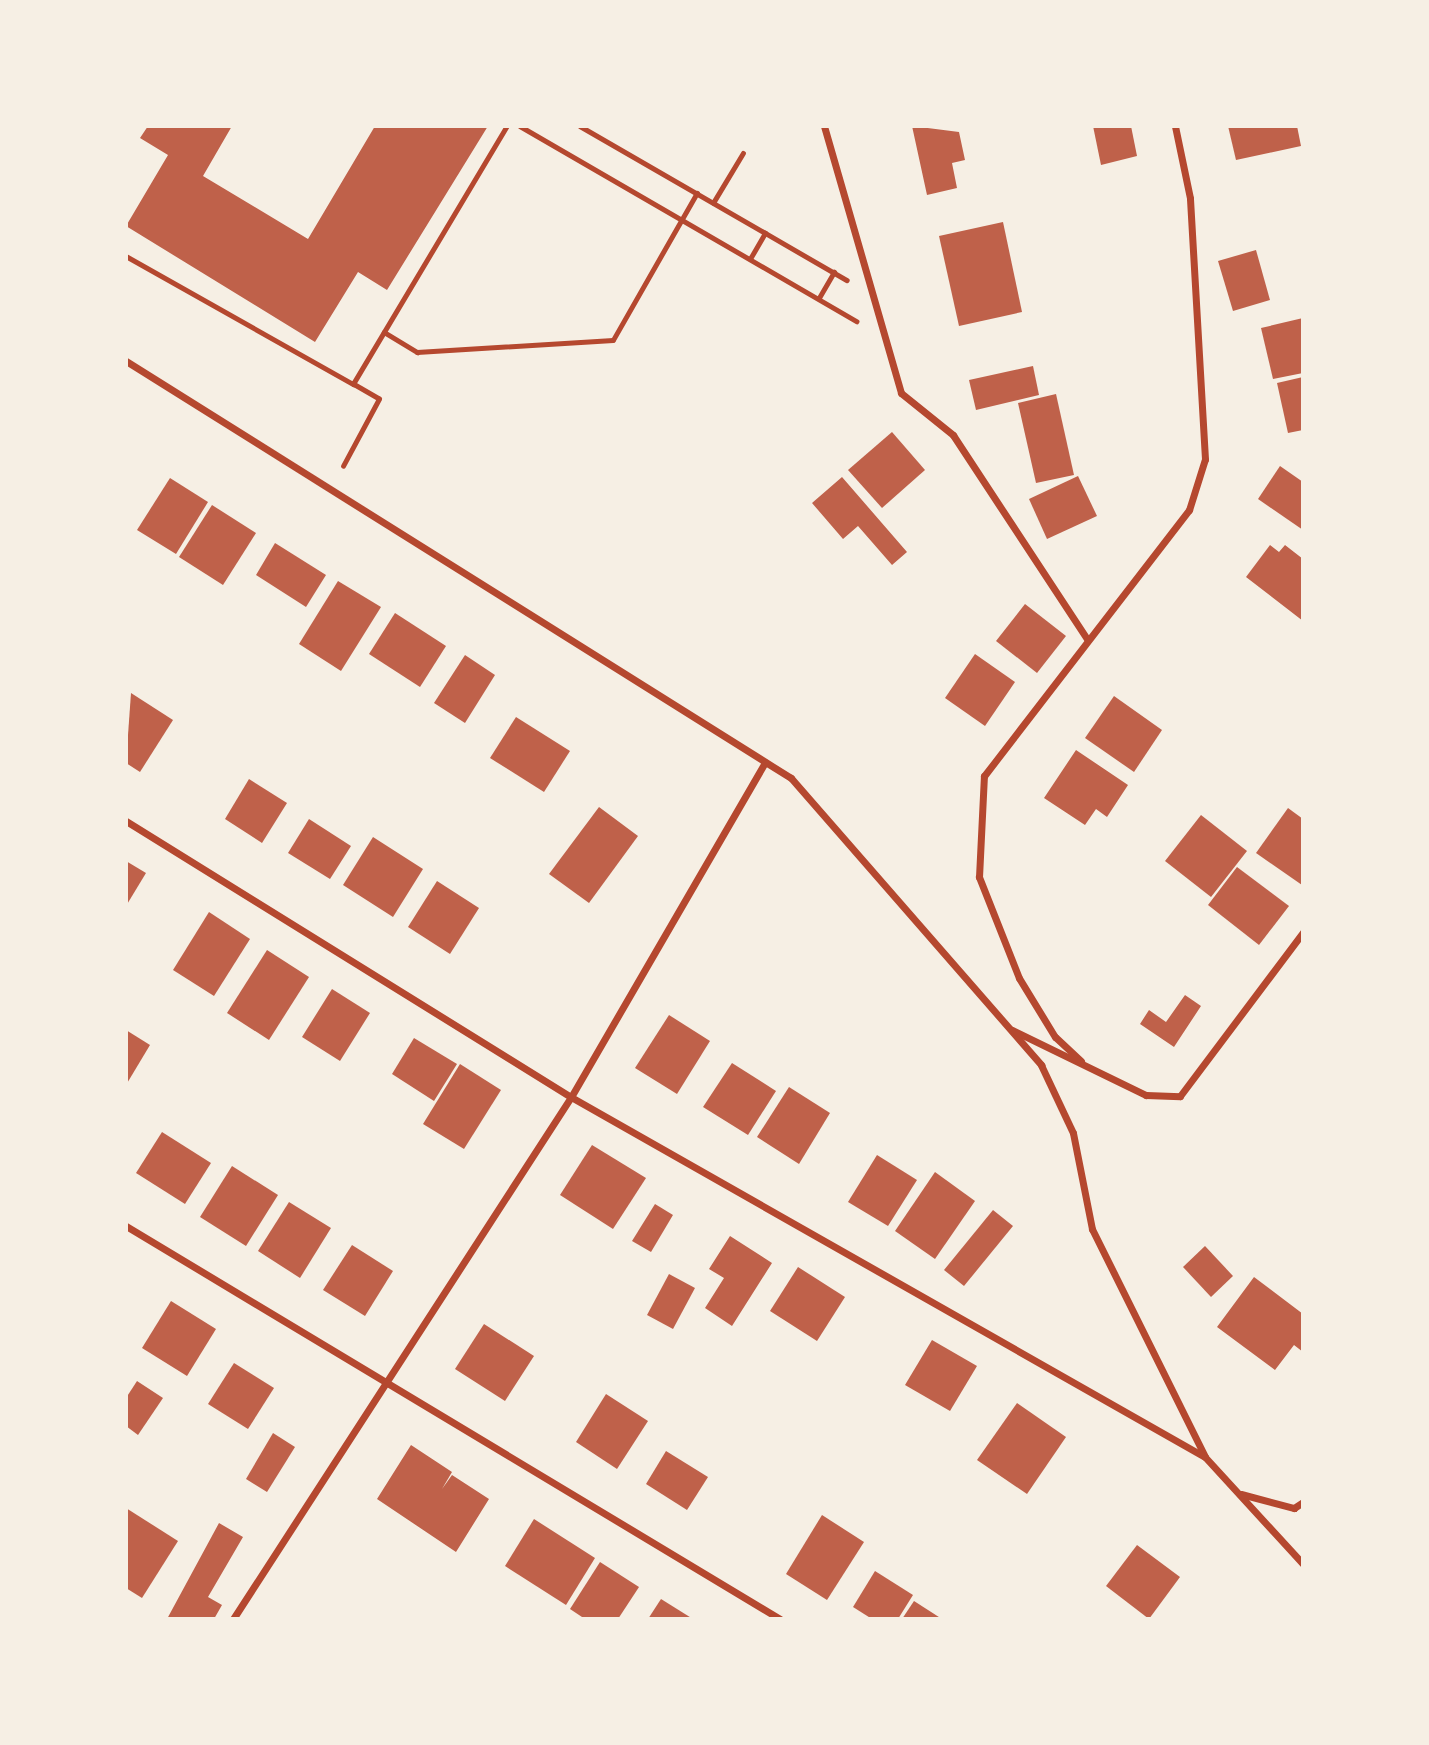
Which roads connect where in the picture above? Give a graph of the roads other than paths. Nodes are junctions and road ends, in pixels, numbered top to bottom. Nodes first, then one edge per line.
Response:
1 (824, 126) edge
2 (1175, 126) edge
3 (126, 361) edge
4 (1087, 639) junction
5 (765, 762) junction
6 (126, 821) edge
7 (1303, 932) edge
8 (1009, 1028) junction
9 (1081, 1061) junction
10 (571, 1097) junction
11 (126, 1226) edge
12 (388, 1386) junction
13 (1205, 1457) junction
14 (1238, 1493) junction
15 (1303, 1502) edge
16 (1303, 1564) edge
17 (233, 1619) edge
18 (780, 1619) edge

1 - 4 street
2 - 4 street
3 - 5 street
4 - 9 street
5 - 8 street
5 - 10 street
6 - 10 street
7 - 9 street
8 - 9 street
8 - 13 street
10 - 12 street
10 - 13 street
11 - 12 street
12 - 17 street
12 - 18 street
13 - 14 street
14 - 15 street
14 - 16 street

